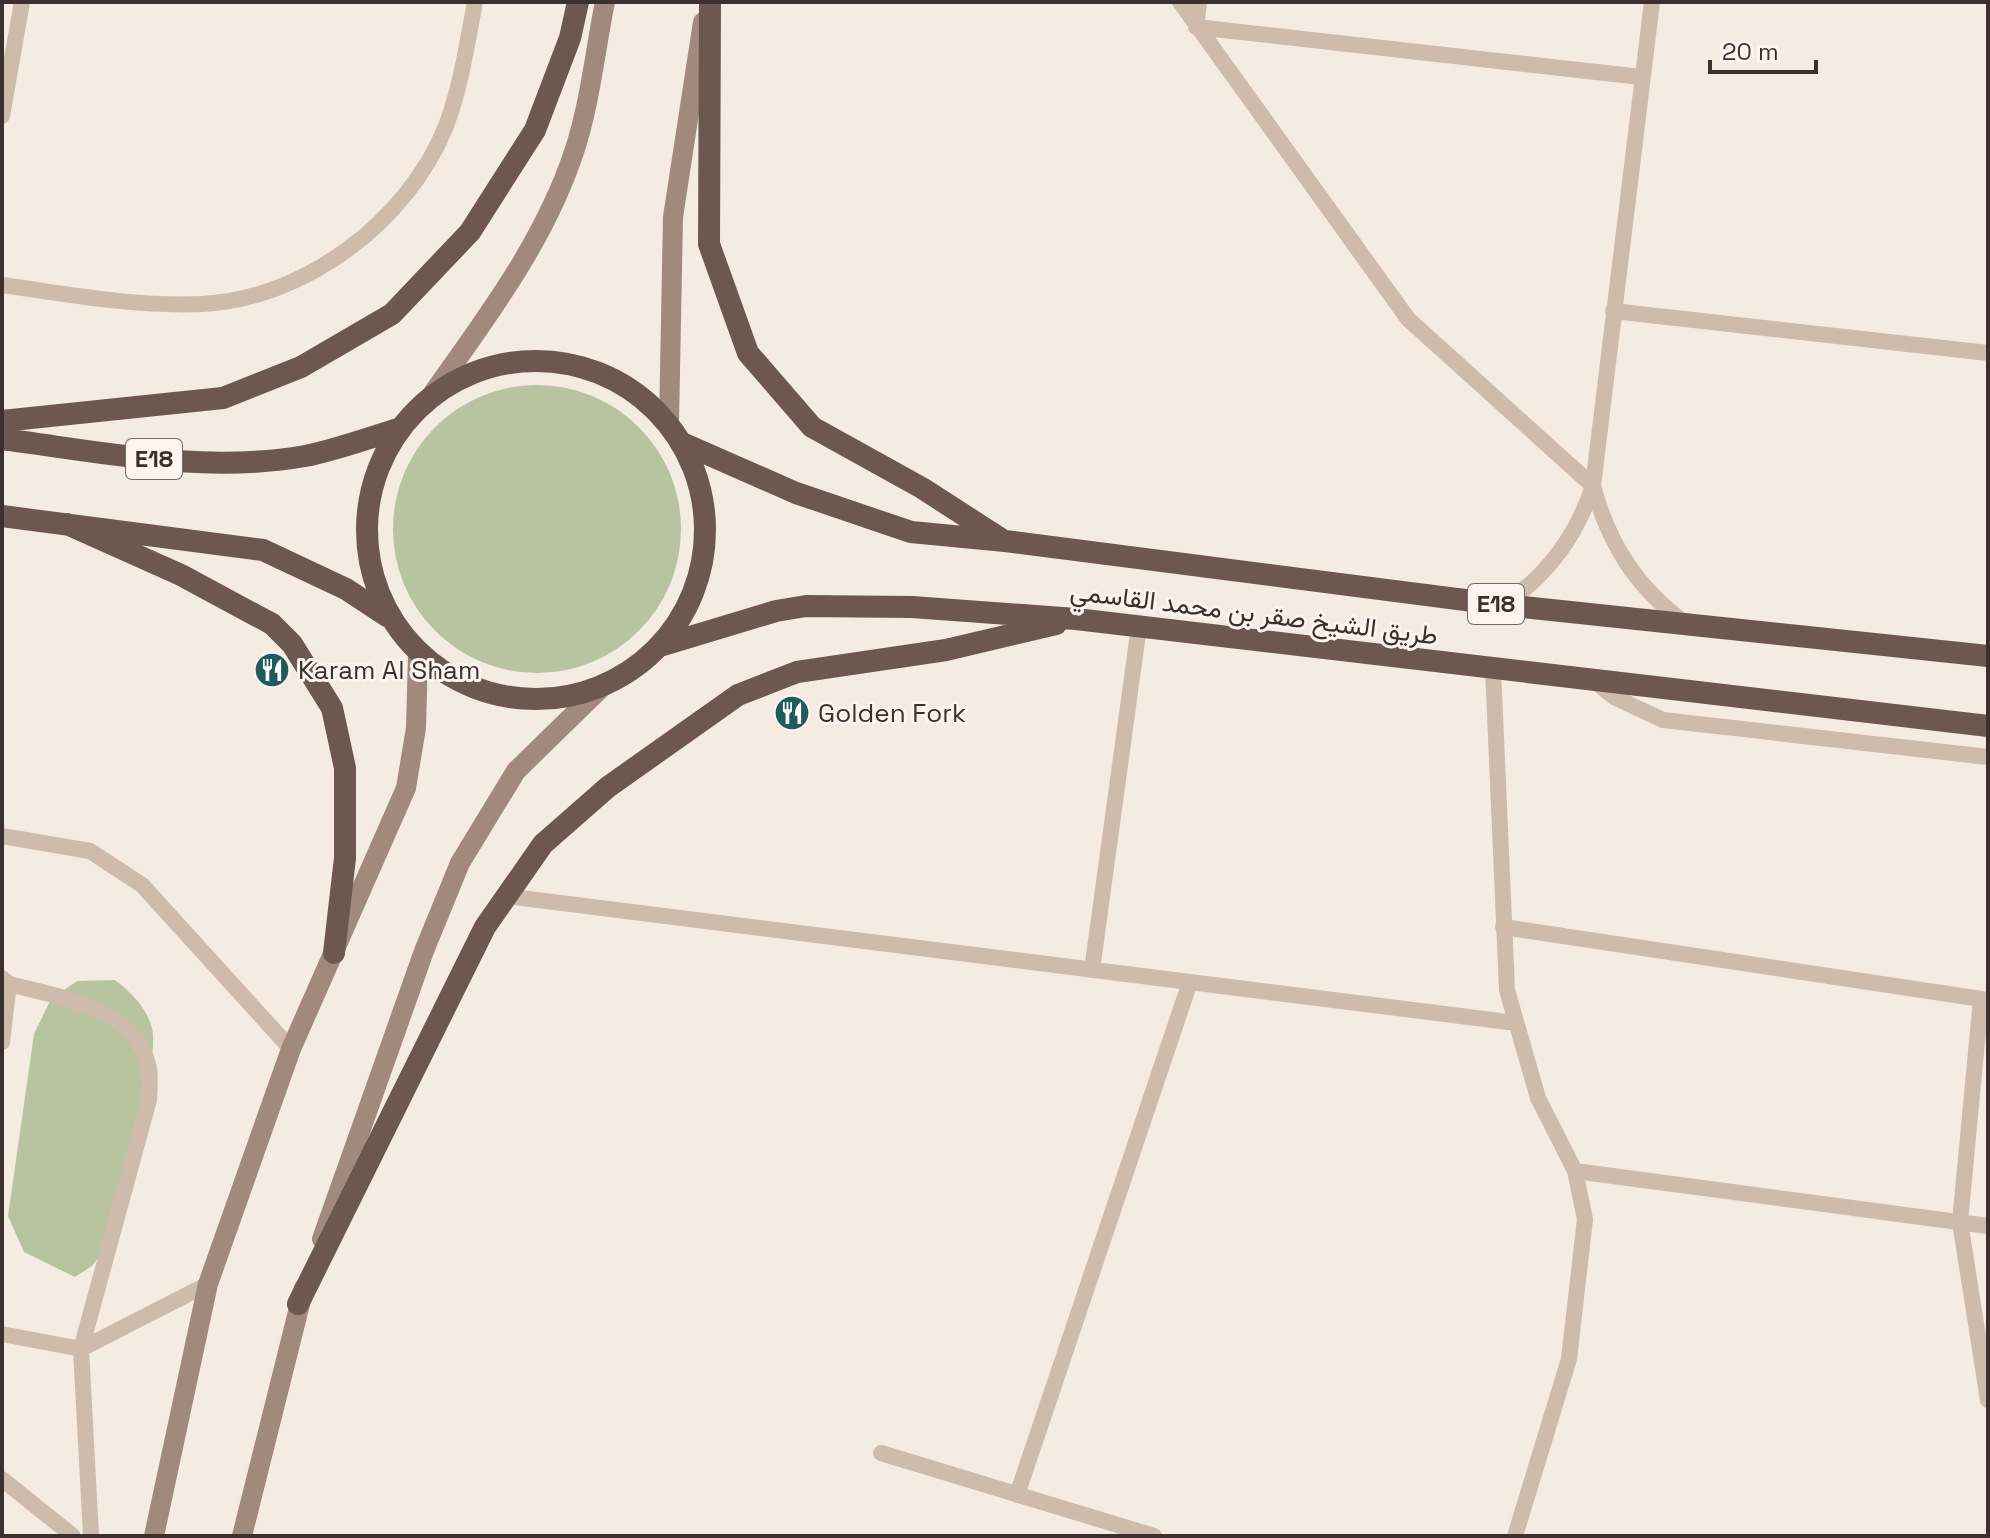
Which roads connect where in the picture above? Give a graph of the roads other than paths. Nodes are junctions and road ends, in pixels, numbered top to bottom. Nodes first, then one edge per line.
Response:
1 (22, 2) edge
2 (475, 2) edge
3 (578, 2) edge
4 (605, 2) edge
5 (708, 2) edge
6 (1180, 2) edge
7 (1199, 2) edge
8 (1652, 2) edge
9 (1196, 27) junction
10 (1641, 77) junction
11 (2, 116) edge
12 (2, 285) edge
13 (1613, 311) junction
14 (1988, 353) edge
15 (433, 393) junction
16 (2, 421) edge
17 (398, 429) junction
18 (674, 432) junction
19 (2, 439) edge
20 (1593, 486) junction
21 (2, 516) edge
22 (67, 524) junction
23 (1005, 541) junction
24 (1504, 605) junction
25 (387, 616) junction
26 (1076, 619) junction
27 (1687, 624) junction
28 (1139, 626) junction
29 (660, 646) junction
30 (418, 655) junction
31 (1988, 656) edge
32 (1493, 669) junction
33 (1593, 680) junction
34 (602, 687) junction
35 (1988, 726) edge
36 (1988, 757) edge
37 (2, 836) edge
38 (506, 896) junction
39 (1503, 927) junction
40 (334, 953) junction
41 (1092, 970) junction
42 (6, 981) edge
43 (1190, 982) junction
44 (1984, 1000) edge
45 (1516, 1023) junction
46 (2, 1042) edge
47 (291, 1049) junction
48 (1575, 1171) junction
49 (1960, 1222) junction
50 (1988, 1226) edge
51 (208, 1284) junction
52 (298, 1304) junction
53 (2, 1334) edge
54 (81, 1349) junction
55 (1988, 1400) edge
56 (881, 1453) dead end
57 (2, 1479) edge
58 (1017, 1495) junction
59 (73, 1536) edge
60 (91, 1536) edge
61 (154, 1536) edge
62 (242, 1536) edge
63 (1154, 1536) edge
64 (1515, 1536) edge

1 - 11 lane
2 - 12 lane
3 - 16 highway
4 - 15 main road
5 - 18 main road
5 - 23 highway
6 - 9 lane
7 - 9 lane
8 - 10 lane
9 - 10 lane
9 - 20 lane
10 - 13 lane
13 - 14 lane
13 - 20 lane
15 - 17 highway
15 - 18 highway
17 - 19 highway, E18
17 - 25 highway
18 - 23 highway, طريق الشيخ صقر بن محمد القاسمي / E18
18 - 29 highway
20 - 24 lane
20 - 27 lane
21 - 22 highway
22 - 25 highway
22 - 40 highway
23 - 24 highway, طريق الشيخ صقر بن محمد القاسمي / E18
24 - 27 highway, طريق الشيخ صقر بن محمد القاسمي / E18
25 - 30 highway
26 - 28 highway, طريق الشيخ صقر بن محمد القاسمي
26 - 29 highway, طريق الشيخ صقر بن محمد القاسمي
26 - 38 highway
27 - 31 highway, طريق الشيخ صقر بن محمد القاسمي / E18
28 - 32 highway, طريق الشيخ صقر بن محمد القاسمي
28 - 41 lane
29 - 34 highway
30 - 34 highway
30 - 40 main road
32 - 33 highway, طريق الشيخ صقر بن محمد القاسمي
32 - 39 lane
33 - 35 highway, طريق الشيخ صقر بن محمد القاسمي
33 - 36 lane
34 - 52 main road
37 - 47 lane
38 - 41 lane
38 - 52 highway
39 - 44 lane
39 - 45 lane
40 - 47 main road
41 - 43 lane
42 - 46 lane
42 - 54 lane
43 - 45 lane
43 - 58 lane
44 - 49 lane
45 - 48 lane
47 - 51 main road
48 - 49 lane
48 - 64 lane
49 - 50 lane
49 - 55 lane
51 - 54 lane
51 - 61 main road
52 - 62 main road
53 - 54 lane
54 - 60 lane
56 - 58 lane
57 - 59 lane
58 - 63 lane

